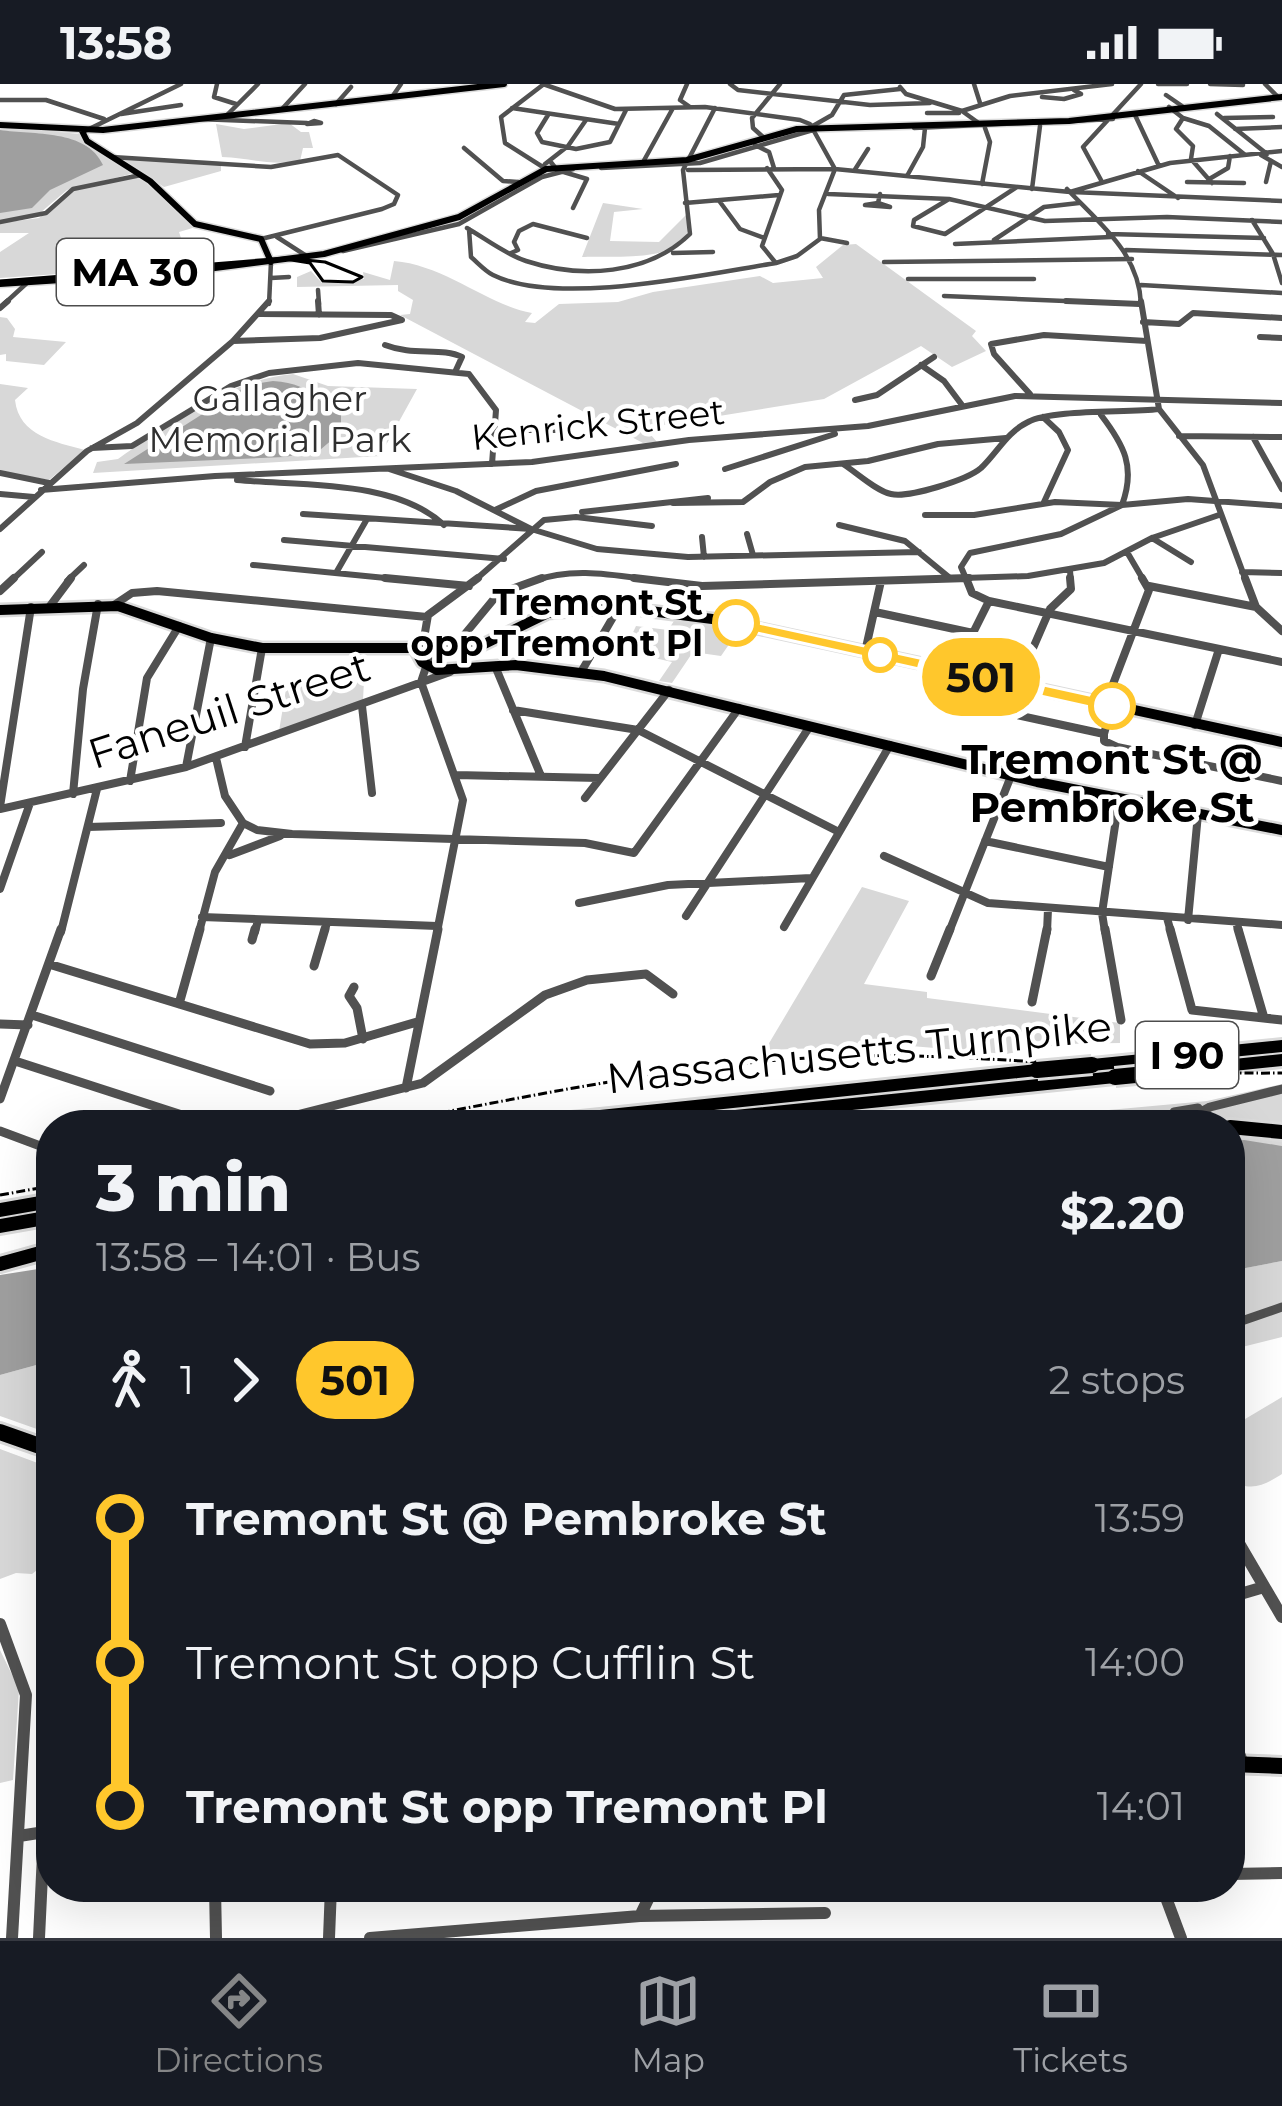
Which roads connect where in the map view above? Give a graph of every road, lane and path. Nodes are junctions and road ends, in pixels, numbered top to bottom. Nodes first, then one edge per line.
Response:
1 (181, 84) edge
2 (217, 84) edge
3 (258, 84) edge
4 (305, 84) edge
5 (400, 84) edge
6 (504, 84) edge
7 (544, 84) edge
8 (686, 84) edge
9 (730, 84) edge
10 (780, 84) edge
11 (974, 84) edge
12 (1112, 84) edge
13 (1140, 84) edge
14 (1158, 84) edge
15 (1187, 84) edge
16 (1210, 84) edge
17 (1265, 84) edge
18 (1243, 85) edge
19 (351, 87) edge
20 (901, 87) edge
21 (933, 92) dead end
22 (770, 93) junction
23 (1166, 95) dead end
24 (912, 96) junction
25 (392, 97) junction
26 (1281, 98) edge
27 (0, 100) edge
28 (1256, 100) junction
29 (838, 102) junction
30 (113, 103) dead end
31 (930, 103) junction
32 (980, 103) junction
33 (236, 104) junction
34 (336, 104) junction
35 (181, 105) dead end
36 (129, 107) junction
37 (690, 107) junction
38 (512, 108) junction
39 (673, 108) junction
40 (715, 108) junction
41 (1175, 108) junction
42 (282, 110) junction
43 (626, 110) junction
44 (755, 112) junction
45 (927, 113) dead end
46 (1132, 114) junction
47 (112, 115) junction
48 (548, 115) junction
49 (590, 117) dead end
50 (973, 117) junction
51 (1109, 117) junction
52 (1273, 117) junction
53 (104, 118) junction
54 (219, 118) junction
55 (1184, 118) junction
56 (826, 121) junction
57 (583, 122) junction
58 (307, 123) dead end
59 (620, 124) junction
60 (0, 125) edge
61 (843, 125) junction
62 (1040, 126) junction
63 (1282, 127) edge
64 (925, 128) junction
65 (1235, 128) junction
66 (812, 129) junction
67 (87, 135) junction
68 (763, 136) junction
69 (755, 146) junction
70 (464, 148) dead end
71 (567, 148) junction
72 (868, 149) dead end
73 (1282, 152) edge
74 (1248, 155) junction
75 (1230, 156) junction
76 (112, 157) junction
77 (1266, 157) junction
78 (1191, 160) junction
79 (642, 164) junction
80 (684, 165) junction
81 (1159, 166) junction
82 (550, 167) junction
83 (1282, 167) edge
84 (770, 168) junction
85 (835, 169) junction
86 (854, 171) junction
87 (1138, 171) junction
88 (134, 174) junction
89 (907, 176) junction
90 (1102, 180) junction
91 (1212, 180) junction
92 (1187, 182) dead end
93 (1266, 182) dead end
94 (1244, 183) dead end
95 (507, 184) junction
96 (982, 184) junction
97 (1017, 187) junction
98 (1032, 189) junction
99 (1068, 190) junction
100 (828, 194) junction
101 (880, 194) junction
102 (779, 195) junction
103 (1179, 198) junction
104 (1280, 198) edge
105 (949, 199) junction
106 (685, 202) junction
107 (721, 202) junction
108 (878, 203) dead end
109 (1079, 203) junction
110 (573, 208) dead end
111 (989, 208) junction
112 (1027, 218) junction
113 (1093, 219) junction
114 (1252, 220) junction
115 (0, 222) edge
116 (1282, 222) edge
117 (459, 224) junction
118 (469, 230) junction
119 (1109, 235) junction
120 (277, 236) junction
121 (587, 238) dead end
122 (764, 238) junction
123 (820, 238) junction
124 (1264, 238) junction
125 (261, 239) junction
126 (382, 239) junction
127 (994, 242) junction
128 (847, 243) dead end
129 (955, 244) dead end
130 (1126, 250) junction
131 (712, 252) dead end
132 (510, 253) junction
133 (673, 253) junction
134 (305, 255) junction
135 (320, 255) junction
136 (1278, 255) edge
137 (1132, 259) junction
138 (270, 260) junction
139 (1028, 260) junction
140 (884, 262) dead end
141 (776, 263) junction
142 (1280, 267) edge
143 (289, 277) dead end
144 (271, 278) junction
145 (908, 279) dead end
146 (1034, 279) junction
147 (3, 282) edge
148 (28, 282) junction
149 (1282, 283) edge
150 (1141, 284) junction
151 (318, 290) dead end
152 (1282, 293) edge
153 (944, 296) dead end
154 (1040, 300) junction
155 (1140, 304) junction
156 (0, 308) edge
157 (260, 314) junction
158 (319, 315) junction
159 (1282, 318) edge
160 (1143, 322) junction
161 (1260, 338) dead end
162 (1282, 338) edge
163 (233, 341) junction
164 (1147, 341) junction
165 (385, 345) dead end
166 (934, 357) dead end
167 (921, 365) junction
168 (456, 370) junction
169 (1031, 395) junction
170 (855, 400) dead end
171 (1282, 403) edge
172 (962, 404) junction
173 (1145, 405) junction
174 (1159, 405) junction
175 (1101, 416) junction
176 (1043, 417) junction
177 (573, 428) dead end
178 (845, 428) junction
179 (496, 430) junction
180 (1179, 436) junction
181 (1253, 437) junction
182 (1282, 437) edge
183 (1000, 441) junction
184 (92, 448) junction
185 (859, 463) junction
186 (492, 464) junction
187 (676, 464) dead end
188 (843, 464) junction
189 (389, 469) junction
190 (725, 469) dead end
191 (0, 473) edge
192 (860, 473) junction
193 (215, 476) junction
194 (49, 483) junction
195 (1282, 489) edge
196 (0, 494) edge
197 (37, 494) junction
198 (1213, 500) junction
199 (1044, 502) junction
200 (1122, 505) junction
201 (1282, 506) edge
202 (495, 511) junction
203 (303, 514) dead end
204 (925, 515) dead end
205 (1219, 515) junction
206 (0, 517) edge
207 (560, 517) junction
208 (12, 518) junction
209 (367, 519) junction
210 (444, 525) junction
211 (839, 525) dead end
212 (652, 526) dead end
213 (0, 529) edge
214 (531, 529) junction
215 (747, 534) dead end
216 (702, 537) dead end
217 (1152, 538) junction
218 (284, 540) dead end
219 (352, 546) junction
220 (919, 551) junction
221 (42, 552) dead end
222 (1127, 552) junction
223 (753, 555) junction
224 (704, 557) junction
225 (504, 560) junction
226 (1112, 560) junction
227 (1190, 562) dead end
228 (1132, 564) junction
229 (84, 565) dead end
230 (253, 566) dead end
231 (1070, 571) junction
232 (1242, 572) junction
233 (337, 573) junction
234 (1282, 573) edge
235 (952, 580) junction
236 (964, 580) junction
237 (881, 581) junction
238 (469, 586) junction
239 (1149, 586) junction
240 (0, 591) edge
241 (989, 601) junction
242 (98, 604) junction
243 (114, 605) junction
244 (736, 605) dead end
245 (50, 606) junction
246 (619, 607) junction
247 (1256, 607) junction
248 (31, 608) junction
249 (0, 610) edge
250 (875, 612) junction
251 (1048, 613) junction
252 (427, 617) junction
253 (729, 622) junction
254 (179, 626) junction
255 (1134, 631) junction
256 (1282, 631) edge
257 (973, 633) junction
258 (211, 638) junction
259 (455, 646) junction
260 (479, 647) junction
261 (262, 648) junction
262 (423, 649) junction
263 (1219, 649) junction
264 (865, 652) junction
265 (498, 660) junction
266 (1282, 662) edge
267 (424, 664) junction
268 (460, 670) junction
269 (950, 670) junction
270 (581, 672) junction
271 (421, 682) junction
272 (1017, 685) junction
273 (669, 690) junction
274 (17, 700) junction
275 (0, 702) edge
276 (1109, 705) junction
277 (362, 706) junction
278 (739, 708) junction
279 (513, 710) junction
280 (1195, 724) junction
281 (810, 726) junction
282 (638, 730) junction
283 (1104, 734) junction
284 (1282, 742) edge
285 (890, 745) junction
286 (245, 747) junction
287 (216, 758) junction
288 (703, 760) junction
289 (186, 767) junction
290 (456, 775) junction
291 (541, 776) junction
292 (1011, 776) junction
293 (599, 778) junction
294 (130, 781) junction
295 (1282, 781) edge
296 (97, 789) junction
297 (372, 793) dead end
298 (766, 793) junction
299 (73, 794) junction
300 (585, 798) dead end
301 (1119, 799) junction
302 (30, 802) junction
303 (0, 808) edge
304 (1198, 814) junction
305 (221, 823) dead end
306 (242, 823) junction
307 (88, 827) junction
308 (1282, 830) edge
309 (839, 832) junction
310 (292, 834) junction
311 (456, 839) junction
312 (985, 841) junction
313 (884, 856) dead end
314 (226, 858) junction
315 (4, 867) edge
316 (1108, 867) junction
317 (812, 878) junction
318 (706, 883) junction
319 (0, 889) edge
320 (963, 896) junction
321 (579, 903) dead end
322 (1048, 909) junction
323 (1102, 913) junction
324 (686, 916) dead end
325 (202, 917) junction
326 (1167, 918) junction
327 (258, 920) junction
328 (1188, 920) junction
329 (327, 922) junction
330 (1236, 922) junction
331 (1282, 925) edge
332 (437, 926) junction
333 (784, 927) dead end
334 (252, 940) dead end
335 (52, 965) junction
336 (314, 966) dead end
337 (931, 976) dead end
338 (354, 987) dead end
339 (673, 994) dead end
340 (1032, 1002) dead end
341 (179, 1004) junction
342 (1264, 1018) junction
343 (30, 1020) junction
344 (1121, 1020) dead end
345 (1282, 1020) edge
346 (417, 1022) junction
347 (0, 1024) edge
348 (363, 1039) junction
349 (1282, 1046) edge
350 (1282, 1060) edge
351 (15, 1061) junction
352 (406, 1088) junction
353 (1282, 1089) edge
354 (270, 1091) dead end
355 (0, 1099) edge
356 (1210, 1107) junction
357 (166, 1110) edge
358 (317, 1110) edge
359 (656, 1110) edge
360 (794, 1110) edge
361 (1188, 1110) edge
362 (1205, 1110) edge
363 (1245, 1128) edge
364 (0, 1131) edge
365 (1282, 1132) edge
366 (36, 1144) edge
367 (36, 1204) edge
368 (0, 1210) edge
369 (36, 1220) edge
370 (0, 1226) edge
371 (1282, 1307) edge
372 (1245, 1320) edge
373 (0, 1432) edge
374 (36, 1445) edge
375 (1245, 1554) edge
376 (1264, 1587) junction
377 (1245, 1593) edge
378 (1282, 1617) edge
379 (0, 1624) edge
380 (1245, 1765) edge
381 (1282, 1766) edge
382 (36, 1834) edge
383 (19, 1836) junction
384 (1282, 1873) edge
385 (1245, 1874) edge
386 (42, 1902) edge
387 (215, 1902) edge
388 (330, 1902) edge
389 (644, 1902) edge
390 (1168, 1902) edge
391 (825, 1913) dead end
392 (640, 1916) junction
393 (12, 1938) edge
394 (39, 1938) edge
395 (216, 1938) edge
396 (329, 1938) edge
397 (370, 1938) edge
398 (1181, 1938) edge

1 - 36 street
2 - 33 street
3 - 33 street
4 - 42 street
5 - 25 street
6 - 25 main road
7 - 38 street
7 - 43 street
8 - 37 street
9 - 22 street
10 - 22 street
11 - 32 street
12 - 32 street
13 - 51 street
14 - 15 street
16 - 18 street
17 - 26 street
19 - 34 street
20 - 24 street
20 - 29 street
21 - 24 street
22 - 29 street
22 - 44 street
23 - 41 street
24 - 31 street
25 - 34 main road
26 - 28 main road, MA 30
27 - 53 street
28 - 41 main road, MA 30
28 - 52 street
29 - 31 street
29 - 56 street
30 - 36 street
31 - 50 street
32 - 50 street
33 - 54 street
34 - 42 main road
35 - 47 street
36 - 47 street
37 - 39 street
37 - 40 street
38 - 48 street
38 - 82 street
39 - 43 street
39 - 79 street
40 - 44 street
40 - 80 street
41 - 46 main road, MA 30
41 - 55 street
42 - 54 main road
43 - 59 street
44 - 66 street
44 - 68 street
45 - 50 street
46 - 51 main road, MA 30
46 - 81 street
47 - 53 street
48 - 57 street
48 - 71 street
49 - 57 street
50 - 51 main road, MA 30
50 - 61 main road, MA 30
50 - 62 street
50 - 64 street
50 - 96 street
51 - 62 street
51 - 90 street
52 - 63 street
52 - 65 street
53 - 67 street
54 - 58 street
54 - 67 main road
55 - 74 street
55 - 78 street
56 - 61 street
56 - 66 street
57 - 59 street
57 - 71 street
59 - 71 street
60 - 67 main road
61 - 66 main road, MA 30
62 - 98 street
63 - 65 street
64 - 66 street
64 - 89 street
65 - 77 street
66 - 68 main road, MA 30
66 - 69 street
66 - 85 street
67 - 76 main road
68 - 80 main road, MA 30
69 - 80 street
69 - 84 street
70 - 95 street
71 - 82 street
72 - 86 street
73 - 77 street
74 - 75 street
74 - 77 street
75 - 78 street
75 - 91 street
76 - 88 main road
76 - 120 street
77 - 83 street
77 - 93 street
78 - 81 street
78 - 91 street
79 - 80 main road, MA 30
79 - 82 main road, MA 30
80 - 82 street
80 - 84 street
80 - 106 street
81 - 87 street
82 - 95 main road, MA 30
82 - 110 street
82 - 117 street
84 - 85 street
84 - 102 street
85 - 86 street
85 - 100 street
86 - 89 street
87 - 90 street
87 - 103 street
88 - 115 street
88 - 125 main road
89 - 96 street
90 - 99 street
91 - 92 street
91 - 94 street
95 - 126 main road, MA 30
96 - 97 street
97 - 98 street
97 - 111 street
98 - 99 street
99 - 103 street
99 - 109 street
100 - 101 street
100 - 123 street
101 - 105 street
101 - 108 street
102 - 107 street
102 - 122 street
103 - 104 street
105 - 111 street
105 - 111 street
106 - 107 street
106 - 133 street
107 - 122 street
109 - 112 street
109 - 113 street
111 - 112 street
112 - 113 street
112 - 127 street
113 - 114 street
113 - 119 street
114 - 116 street
114 - 124 street
117 - 118 street
117 - 135 street
118 - 132 street
118 - 141 street
119 - 124 street
119 - 127 street
119 - 130 street
120 - 125 street
120 - 134 street
121 - 132 street
122 - 141 street
123 - 128 street
123 - 141 street
124 - 136 street
125 - 138 main road
126 - 134 main road, MA 30
126 - 135 main road, MA 30
127 - 129 street
130 - 136 street
130 - 137 street
131 - 133 street
132 - 133 street
134 - 135 main road, MA 30
134 - 138 main road, MA 30
136 - 142 street
137 - 139 street
137 - 150 street
138 - 144 street
138 - 147 main road, MA 30
138 - 148 main road, MA 30
139 - 140 street
139 - 146 street
142 - 149 street
143 - 144 street
144 - 157 street
145 - 146 street
146 - 154 street
147 - 148 main road, MA 30
148 - 156 street
150 - 152 street
150 - 155 street
151 - 158 street
153 - 154 street
154 - 155 street
155 - 160 street
157 - 158 street
157 - 163 street
158 - 163 street
159 - 160 street
160 - 164 street
161 - 162 street
163 - 184 street
164 - 169 street
164 - 174 street
165 - 168 street
166 - 167 street
167 - 170 street
167 - 172 street
168 - 179 street
168 - 184 street
169 - 172 street, Kenrick Street
169 - 173 street, Kenrick Street
171 - 174 street
172 - 178 street, Kenrick Street
173 - 174 street
173 - 175 street
174 - 180 street
175 - 176 street
175 - 200 street
176 - 183 street
176 - 199 street
177 - 179 street
178 - 186 street, Kenrick Street
178 - 190 street
179 - 186 street
180 - 181 street
180 - 198 street
181 - 182 street
181 - 195 street
183 - 185 street
183 - 192 street
184 - 194 street
185 - 188 street
185 - 192 street
186 - 189 street, Kenrick Street
187 - 202 street
188 - 192 street
188 - 207 street
189 - 193 street, Kenrick Street
189 - 202 street
191 - 194 street
193 - 197 street, Kenrick Street
193 - 210 street
194 - 197 street
196 - 197 street, Kenrick Street
197 - 208 street
198 - 200 street
198 - 201 street
198 - 205 street
199 - 200 street
199 - 204 street
200 - 236 street
202 - 214 street
203 - 209 street
205 - 217 street
205 - 232 street
206 - 208 street
207 - 212 street
207 - 214 street
208 - 213 street
209 - 210 street
209 - 219 street
210 - 214 street
211 - 220 street
214 - 224 street
214 - 225 street
215 - 223 street
216 - 224 street
217 - 222 street
217 - 227 street
218 - 219 street
219 - 225 street
219 - 233 street
220 - 223 street
220 - 235 street
221 - 240 street
222 - 226 street
222 - 228 street
223 - 224 street
225 - 238 street
226 - 228 street
226 - 231 street
228 - 239 street
229 - 245 street
230 - 233 street
231 - 236 street
231 - 251 street
232 - 234 street
232 - 247 street
233 - 238 street
235 - 236 street
235 - 237 street
236 - 241 street
237 - 250 street
237 - 259 street
238 - 252 street
239 - 247 street
239 - 255 street
241 - 251 street
241 - 257 street
242 - 243 main road
242 - 245 main road
242 - 299 street
243 - 252 street
243 - 254 main road
244 - 253 street
245 - 248 main road
246 - 253 main road
246 - 260 main road
246 - 270 street
247 - 256 street
248 - 249 main road
248 - 274 street
250 - 257 street
250 - 264 street
251 - 255 street
251 - 272 street
252 - 262 street
253 - 264 main road
254 - 258 main road
254 - 294 street
255 - 263 street
255 - 276 street
257 - 269 street
258 - 261 main road
258 - 289 street
259 - 260 main road
259 - 262 main road
260 - 262 main road
260 - 265 main road
260 - 268 street
261 - 262 main road
261 - 286 street
262 - 267 main road
263 - 266 street
263 - 280 street
264 - 269 main road
265 - 268 main road, Faneuil Street
265 - 270 main road, Faneuil Street
265 - 279 street
267 - 268 main road
267 - 271 street
268 - 271 street, Faneuil Street
269 - 272 main road
269 - 283 street
270 - 273 main road, Faneuil Street
271 - 277 street, Faneuil Street
271 - 290 street
272 - 276 main road
273 - 278 main road, Faneuil Street
273 - 282 street
274 - 275 street
274 - 303 street
276 - 280 main road
276 - 283 street
277 - 286 street, Faneuil Street
277 - 297 street
278 - 281 main road, Faneuil Street
278 - 288 street
279 - 282 street
279 - 291 street
280 - 284 main road
281 - 285 main road, Faneuil Street
281 - 298 street
282 - 288 street
282 - 293 street
283 - 295 street
285 - 292 main road, Faneuil Street
285 - 309 street
286 - 287 street, Faneuil Street
287 - 289 street, Faneuil Street
287 - 306 street
288 - 298 street
288 - 311 street
289 - 294 street, Faneuil Street
290 - 291 street
290 - 311 street
291 - 293 street
292 - 301 main road, Faneuil Street
292 - 312 street
293 - 300 street
294 - 296 street, Faneuil Street
296 - 299 street, Faneuil Street
296 - 307 street
298 - 309 street
298 - 318 street
299 - 302 street, Faneuil Street
301 - 304 main road, Faneuil Street
301 - 316 street
302 - 303 street, Faneuil Street
302 - 315 street
304 - 308 main road, Faneuil Street
304 - 328 street
305 - 307 street
306 - 310 street
306 - 314 street
307 - 335 street
309 - 317 street
310 - 311 street
310 - 314 street
311 - 332 street
312 - 316 street
312 - 320 street
313 - 320 street
314 - 325 street
315 - 319 street
316 - 323 street
317 - 318 street
317 - 333 street
318 - 321 street
318 - 324 street
320 - 322 street
320 - 337 street
322 - 323 street
322 - 340 street
323 - 326 street
323 - 344 street
325 - 327 street
325 - 341 street
326 - 328 street
326 - 342 street
327 - 329 street
327 - 334 street
328 - 330 street
329 - 332 street
329 - 336 street
330 - 331 street
330 - 342 street
332 - 346 street
335 - 341 street
335 - 343 street
338 - 348 street
339 - 352 street
341 - 348 street
342 - 345 street
343 - 347 street
343 - 351 street
343 - 354 street
346 - 348 street
346 - 352 street
349 - 359 highway, Massachusetts Turnpike / I 90, bridge
350 - 360 highway, Massachusetts Turnpike / I 90, bridge
351 - 355 street
351 - 357 street
352 - 358 street
353 - 356 street
356 - 361 street
356 - 362 street
363 - 365 main road
364 - 366 street
367 - 368 highway
369 - 370 highway
371 - 372 street
373 - 374 main road
375 - 376 street
376 - 377 street
376 - 378 street
379 - 383 street
380 - 381 main road
382 - 383 street
383 - 393 street
384 - 385 street
386 - 394 street
387 - 395 street
388 - 396 street
389 - 392 street
390 - 398 street
391 - 392 street
392 - 397 street

